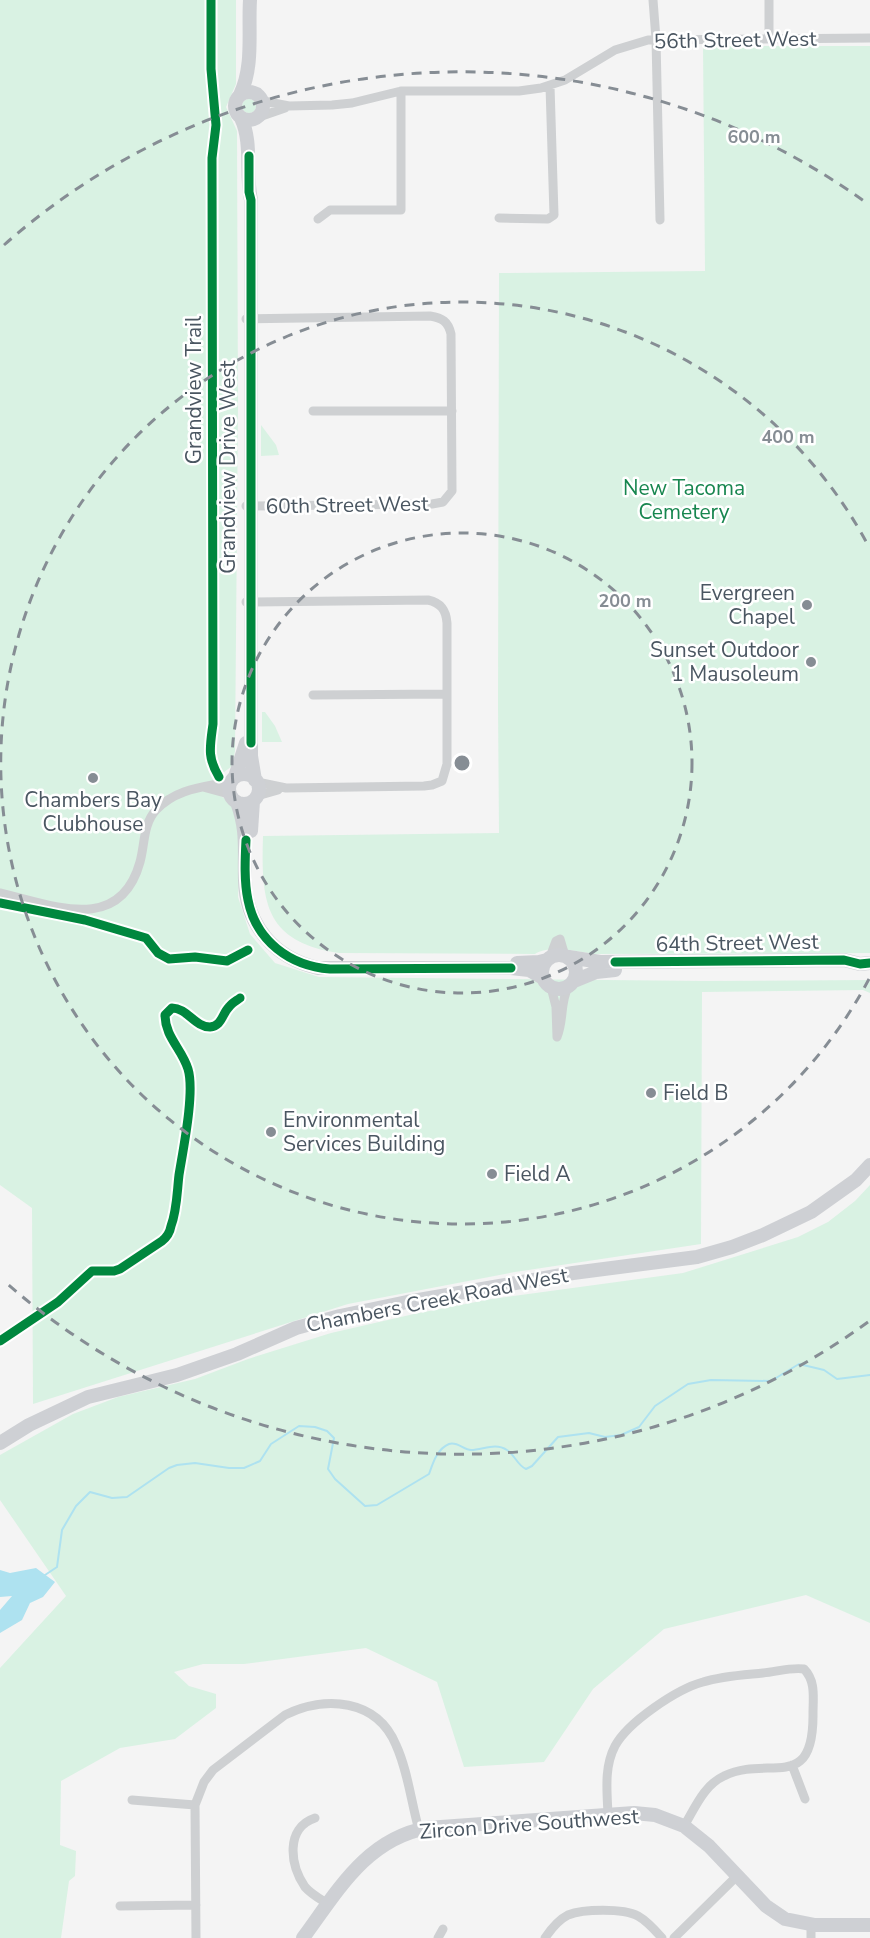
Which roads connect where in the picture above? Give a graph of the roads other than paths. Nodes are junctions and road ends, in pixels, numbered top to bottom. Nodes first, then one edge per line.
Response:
1 (250, 0) edge
2 (653, 0) edge
3 (769, 0) edge
4 (769, 38) junction
5 (870, 38) edge
6 (656, 39) junction
7 (249, 62) junction
8 (550, 86) junction
9 (401, 91) junction
10 (240, 95) junction
11 (262, 99) junction
12 (289, 106) junction
13 (258, 117) junction
14 (241, 118) junction
15 (249, 156) junction
16 (499, 218) dead end
17 (318, 219) dead end
18 (660, 220) dead end
19 (249, 319) junction
20 (313, 411) dead end
21 (452, 411) junction
22 (249, 506) junction
23 (249, 602) junction
24 (447, 694) junction
25 (313, 695) dead end
26 (234, 779) junction
27 (203, 787) junction
28 (255, 790) junction
29 (234, 799) junction
30 (0, 893) edge
31 (280, 948) junction
32 (567, 957) junction
33 (549, 958) junction
34 (865, 964) edge
35 (547, 983) junction
36 (571, 984) junction
37 (870, 1165) edge
38 (0, 1443) edge
39 (792, 1765) junction
40 (805, 1799) dead end
41 (132, 1800) dead end
42 (195, 1805) junction
43 (608, 1814) junction
44 (315, 1818) dead end
45 (684, 1826) junction
46 (419, 1830) junction
47 (737, 1876) junction
48 (328, 1904) junction
49 (196, 1905) junction
50 (120, 1906) dead end
51 (870, 1925) edge
52 (811, 1931) edge
53 (196, 1938) edge
54 (303, 1938) edge
55 (545, 1938) edge
56 (662, 1938) edge
57 (674, 1938) edge

1 - 7 street
2 - 6 street
3 - 4 street
4 - 5 street, 56th Street West
4 - 6 street, 56th Street West
6 - 8 street, 56th Street West
6 - 18 street
7 - 10 street
7 - 11 street
8 - 9 street, 56th Street West
8 - 16 street
9 - 12 street, 56th Street West
9 - 17 street
10 - 11 street
10 - 14 street
11 - 12 street, 56th Street West
11 - 13 street
12 - 13 street, 56th Street West
13 - 14 street
13 - 15 street, Grandview Drive West
14 - 15 street, Grandview Drive West
15 - 19 street, Grandview Drive West
19 - 21 street
19 - 22 street, Grandview Drive West
20 - 21 street
21 - 22 street, 60th Street West
22 - 23 street, Grandview Drive West
23 - 24 street
23 - 26 street, Grandview Drive West
23 - 28 street, Grandview Drive West
24 - 25 street
24 - 28 street
26 - 27 street
26 - 28 street
26 - 29 street
27 - 29 street
27 - 30 street
28 - 29 street
28 - 31 street, Grandview Drive West
29 - 31 street
31 - 33 street
31 - 35 street
32 - 33 street
32 - 34 street, 64th Street West
32 - 36 street
33 - 35 street
34 - 36 street, 64th Street West
35 - 36 street
35 - 36 street
37 - 38 street, Chambers Creek Road West
39 - 40 street
39 - 43 street
39 - 45 street
41 - 42 street
42 - 46 street
42 - 49 street
43 - 45 street, Zircon Drive Southwest
43 - 46 street, Zircon Drive Southwest
44 - 48 street
45 - 47 street, Zircon Drive Southwest
46 - 48 street, Zircon Drive Southwest
47 - 52 street, Zircon Drive Southwest
47 - 57 street
48 - 54 street, Zircon Drive Southwest
49 - 50 street
49 - 53 street
51 - 52 street, Zircon Drive Southwest
55 - 56 street

